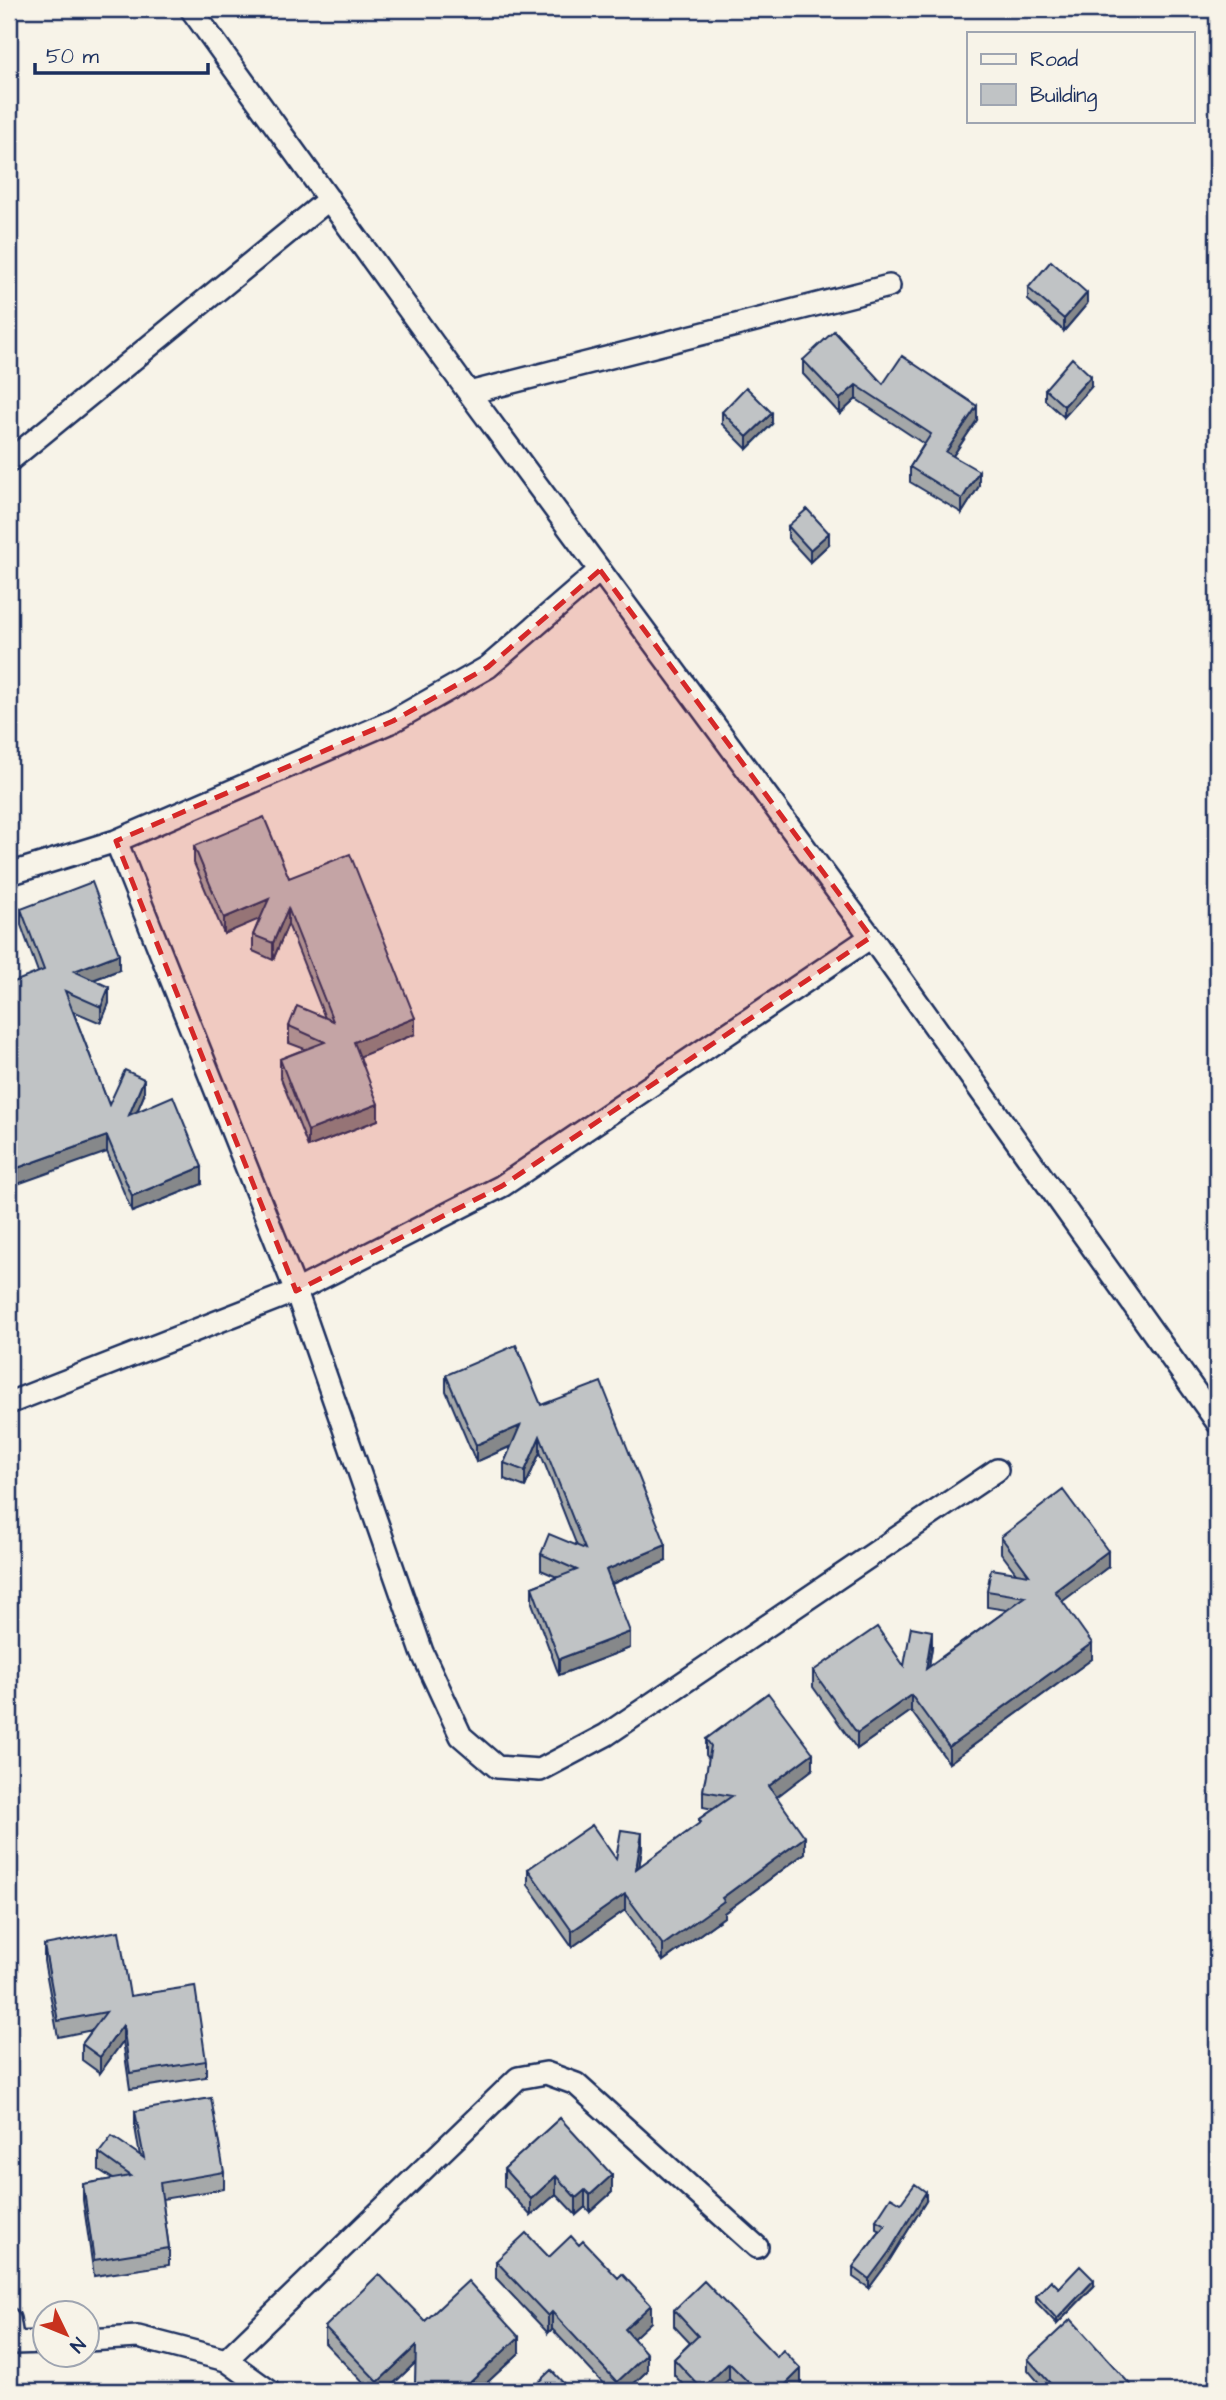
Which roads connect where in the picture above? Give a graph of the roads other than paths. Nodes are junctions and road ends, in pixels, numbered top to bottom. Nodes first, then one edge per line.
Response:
1 (191, 9) edge
2 (329, 199) junction
3 (889, 286) dead end
4 (469, 393) junction
5 (9, 461) edge
6 (600, 570) junction
7 (116, 841) junction
8 (9, 874) edge
9 (870, 937) junction
10 (296, 1291) junction
11 (9, 1403) edge
12 (1217, 1422) edge
13 (997, 1470) dead end
14 (757, 2247) dead end
15 (9, 2319) edge
16 (102, 2339) edge
17 (32, 2343) edge
18 (11, 2344) edge
19 (226, 2360) junction
20 (269, 2391) edge

1 - 2 street
2 - 4 street
2 - 5 street
3 - 4 street
4 - 6 street
6 - 7 street
6 - 9 street
7 - 8 street
7 - 10 street
9 - 10 street
9 - 12 street
10 - 11 street
10 - 13 street
14 - 19 street
15 - 18 street
16 - 19 street
17 - 18 street
19 - 20 street

